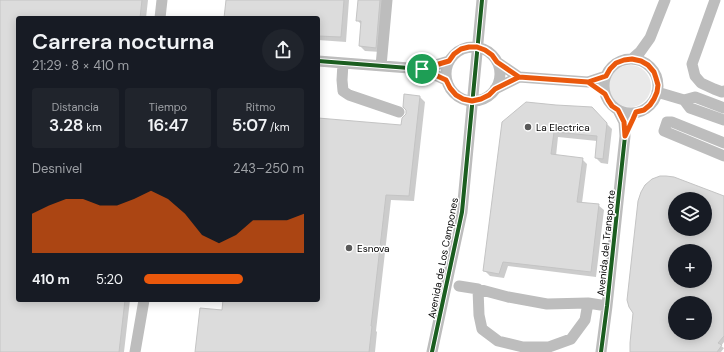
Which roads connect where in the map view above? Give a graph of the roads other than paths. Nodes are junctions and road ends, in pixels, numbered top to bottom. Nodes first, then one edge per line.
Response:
1 (162, 0) edge
2 (387, 0) edge
3 (482, 0) edge
4 (665, 0) edge
5 (715, 0) edge
6 (160, 16) edge
7 (650, 38) junction
8 (477, 47) junction
9 (632, 59) junction
10 (320, 61) edge
11 (449, 61) junction
12 (497, 62) junction
13 (343, 63) junction
14 (381, 66) junction
15 (422, 69) junction
16 (654, 72) junction
17 (606, 76) junction
18 (519, 77) junction
19 (446, 80) junction
20 (588, 82) junction
21 (495, 89) junction
22 (724, 91) edge
23 (657, 92) junction
24 (605, 94) junction
25 (684, 100) junction
26 (472, 101) junction
27 (724, 108) edge
28 (618, 110) junction
29 (399, 112) dead end
30 (636, 112) junction
31 (724, 120) edge
32 (625, 136) junction
33 (724, 144) edge
34 (724, 156) edge
35 (459, 286) dead end
36 (478, 289) junction
37 (144, 302) edge
38 (588, 303) junction
39 (607, 306) junction
40 (135, 352) edge
41 (432, 352) edge
42 (601, 352) edge

1 - 6 street
2 - 14 street
3 - 8 street, Avenida de Los Campones
4 - 7 street
5 - 22 street
7 - 9 street
7 - 16 street
8 - 11 street
8 - 12 street
8 - 26 street, Avenida de Los Campones
9 - 16 street
9 - 17 street
10 - 13 street
11 - 15 street
11 - 19 street
12 - 18 street
12 - 21 street
13 - 14 street
13 - 29 street
14 - 15 street
15 - 19 street
16 - 23 street
17 - 20 street
17 - 24 street
18 - 20 street
18 - 21 street
19 - 26 street
20 - 24 street
21 - 26 street
23 - 25 street
23 - 30 street
24 - 28 street
25 - 27 street
25 - 31 street
26 - 41 street, Avenida de Los Campones
28 - 30 street
28 - 32 street
30 - 32 street
32 - 39 street, Avenida del Transporte
33 - 34 street
35 - 36 street
36 - 38 street
36 - 38 street
37 - 40 street
38 - 39 street
39 - 42 street, Avenida del Transporte

